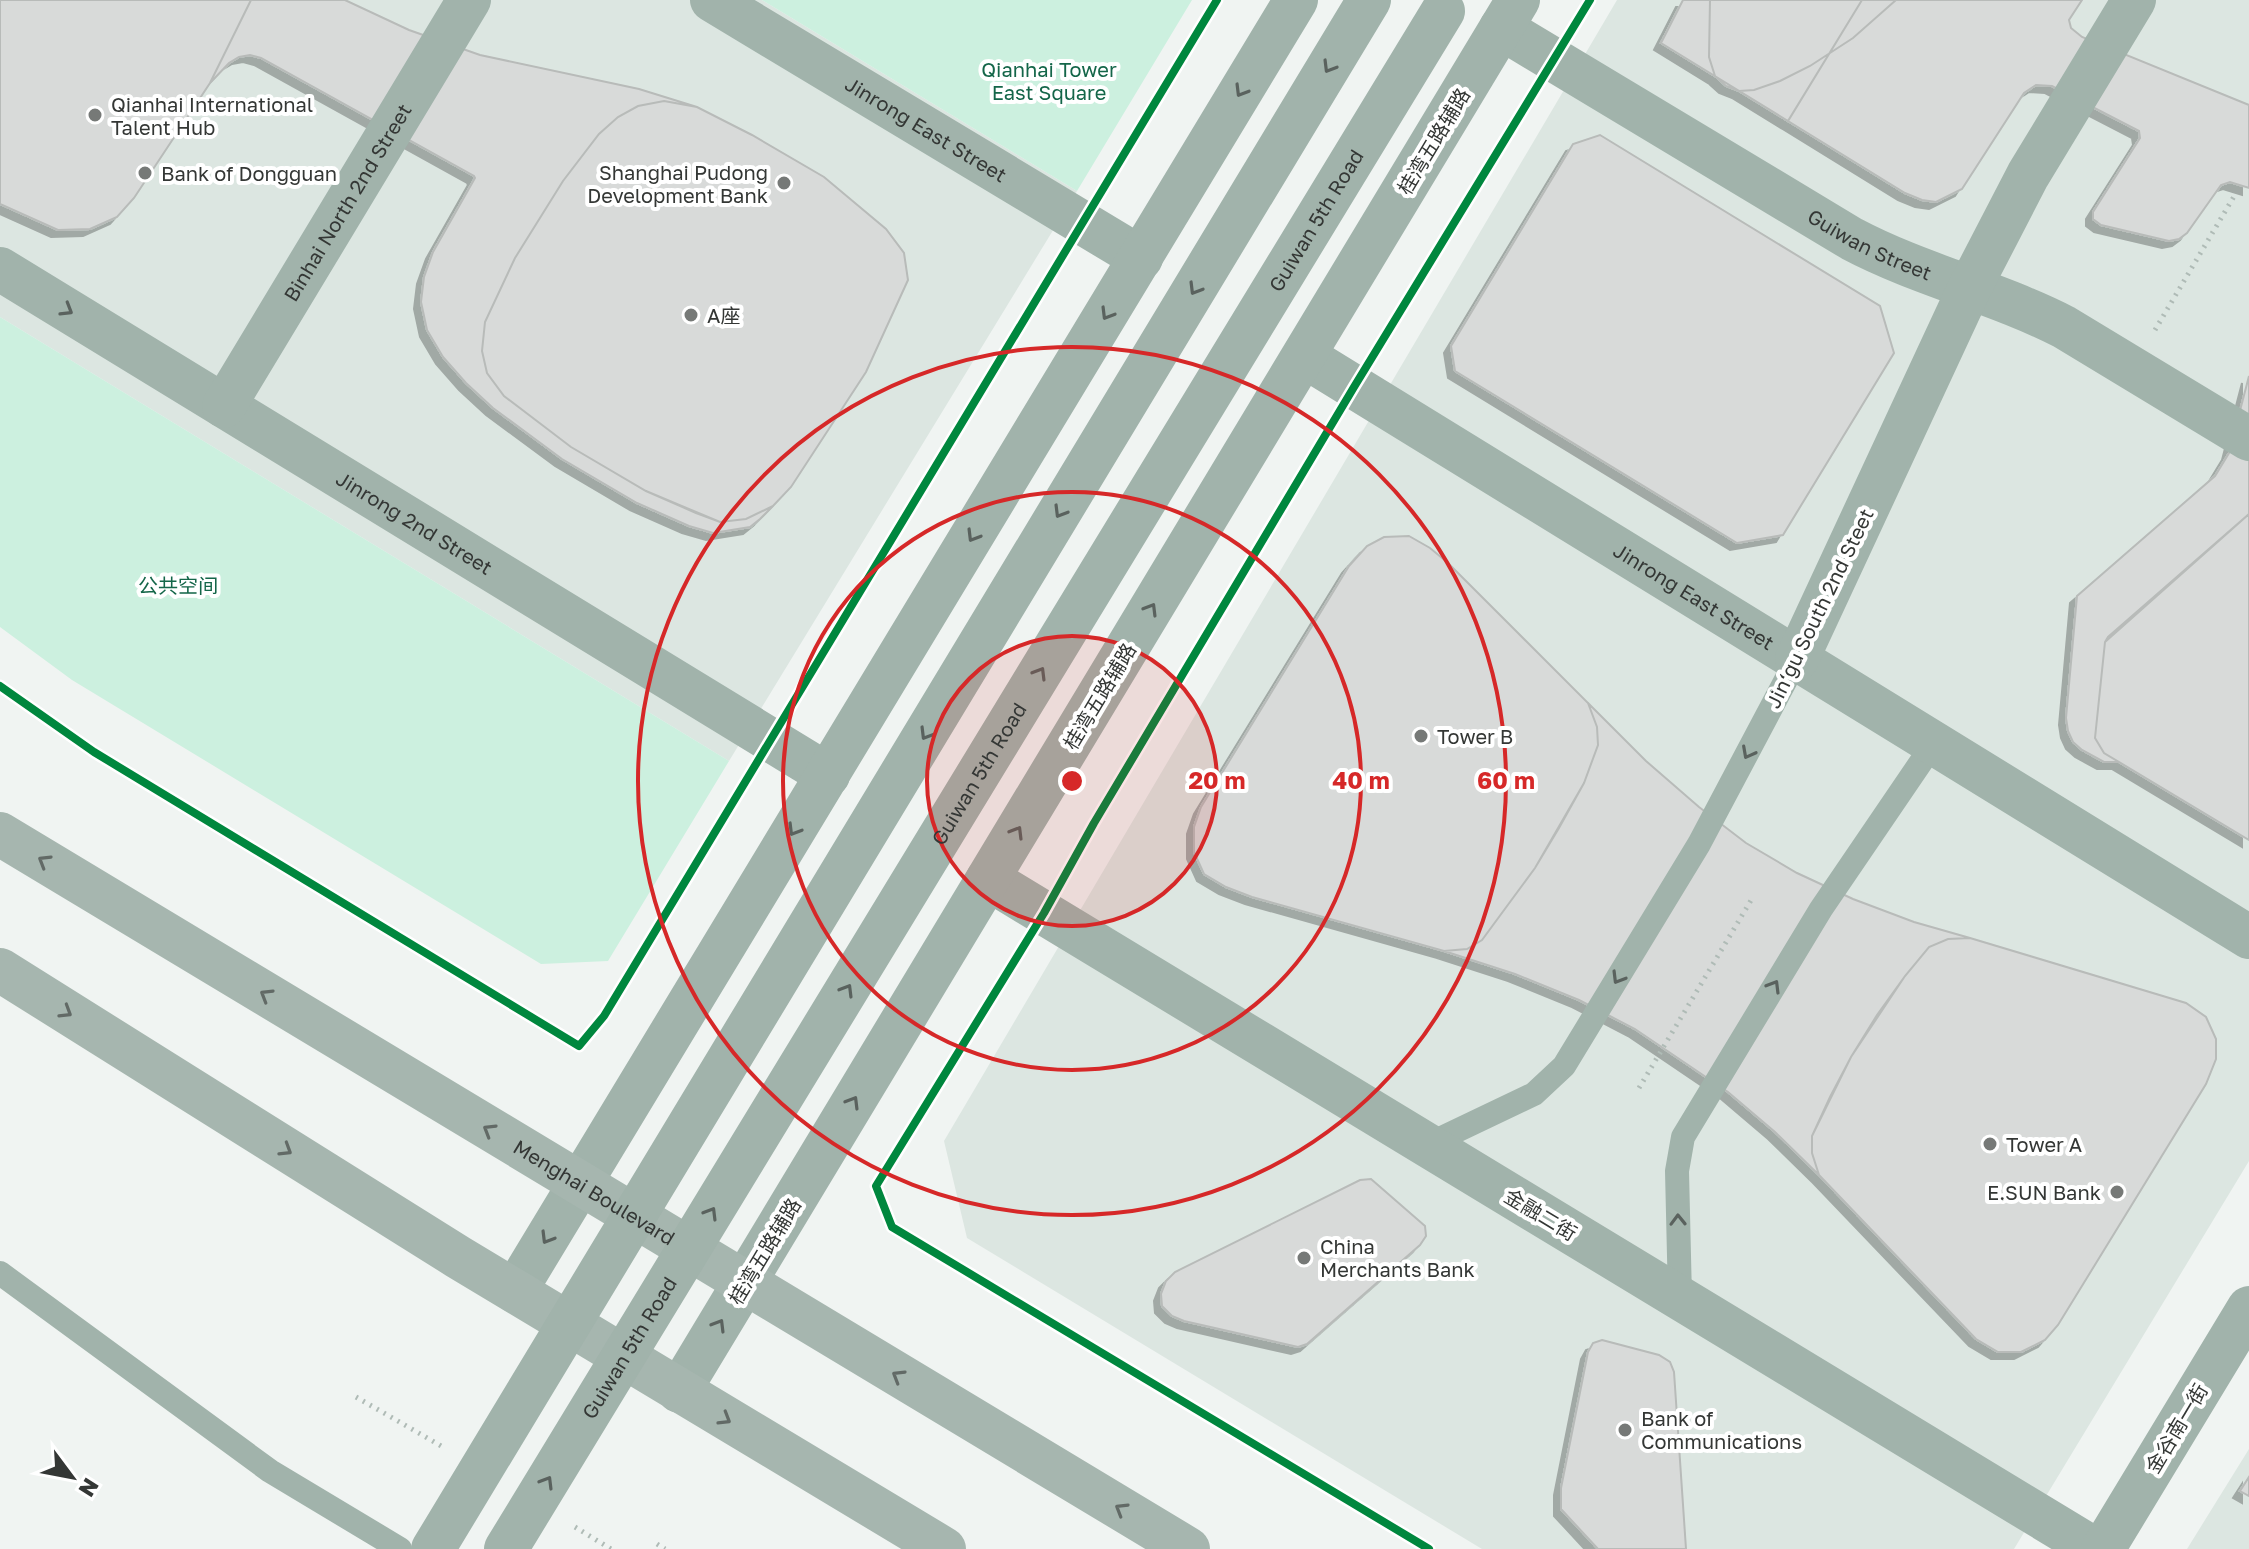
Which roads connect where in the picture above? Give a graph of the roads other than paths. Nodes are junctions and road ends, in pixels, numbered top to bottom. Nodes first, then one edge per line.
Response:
1 (469, 0) edge
2 (1296, 0) edge
3 (1369, 0) edge
4 (2134, 0) edge
5 (734, 5) edge
6 (1447, 5) edge
7 (1509, 14) edge
8 (1141, 258) junction
9 (0, 269) edge
10 (1970, 287) junction
11 (1304, 356) junction
12 (224, 406) junction
13 (2249, 439) edge
14 (1797, 659) junction
15 (1934, 743) junction
16 (828, 775) junction
17 (0, 834) edge
18 (988, 879) junction
19 (2249, 937) edge
20 (0, 970) edge
21 (1427, 1145) junction
22 (580, 1185) junction
23 (0, 1273) edge
24 (744, 1283) junction
25 (515, 1291) junction
26 (1680, 1298) junction
27 (2249, 1308) edge
28 (679, 1391) junction
29 (400, 1549) edge
30 (433, 1549) edge
31 (506, 1549) edge
32 (944, 1549) edge
33 (1188, 1549) edge
34 (2094, 1549) edge
35 (2103, 1549) edge

1 - 12 street, Binhai North 2nd Street
2 -> 8 street
3 -> 30 street, bridge
4 - 10 street, Jin‘gu South 2nd Steet
5 - 8 street, Jinrong East Street
31 -> 6 street, Guiwan 5th Road, bridge
7 - 10 street, Guiwan Street
7 - 11 street, 桂湾五路辅路
8 -> 16 street
9 -> 12 street, Jinrong 2nd Street
10 - 13 street, Guiwan Street
10 - 14 street, Jin‘gu South 2nd Steet
11 - 14 street, Jinrong East Street
18 -> 11 street, 桂湾五路辅路
12 - 16 street, Jinrong 2nd Street
14 - 15 street, Jinrong East Street
14 -> 21 lane, Jin‘gu South 2nd Steet
15 - 19 street, Jinrong East Street
26 -> 15 lane
16 -> 22 street
22 -> 17 main road, Menghai Boulevard
18 - 21 street, 金融二街
24 -> 18 street, 桂湾五路辅路
20 -> 25 main road
21 - 26 street, 金融二街
22 - 24 main road, Menghai Boulevard
22 -> 25 street
23 - 29 lane
28 -> 24 street, 桂湾五路辅路
33 -> 24 main road, Menghai Boulevard
25 - 28 main road
26 - 34 street, 金融二街
27 - 35 street, 金谷南一街
28 -> 32 main road

